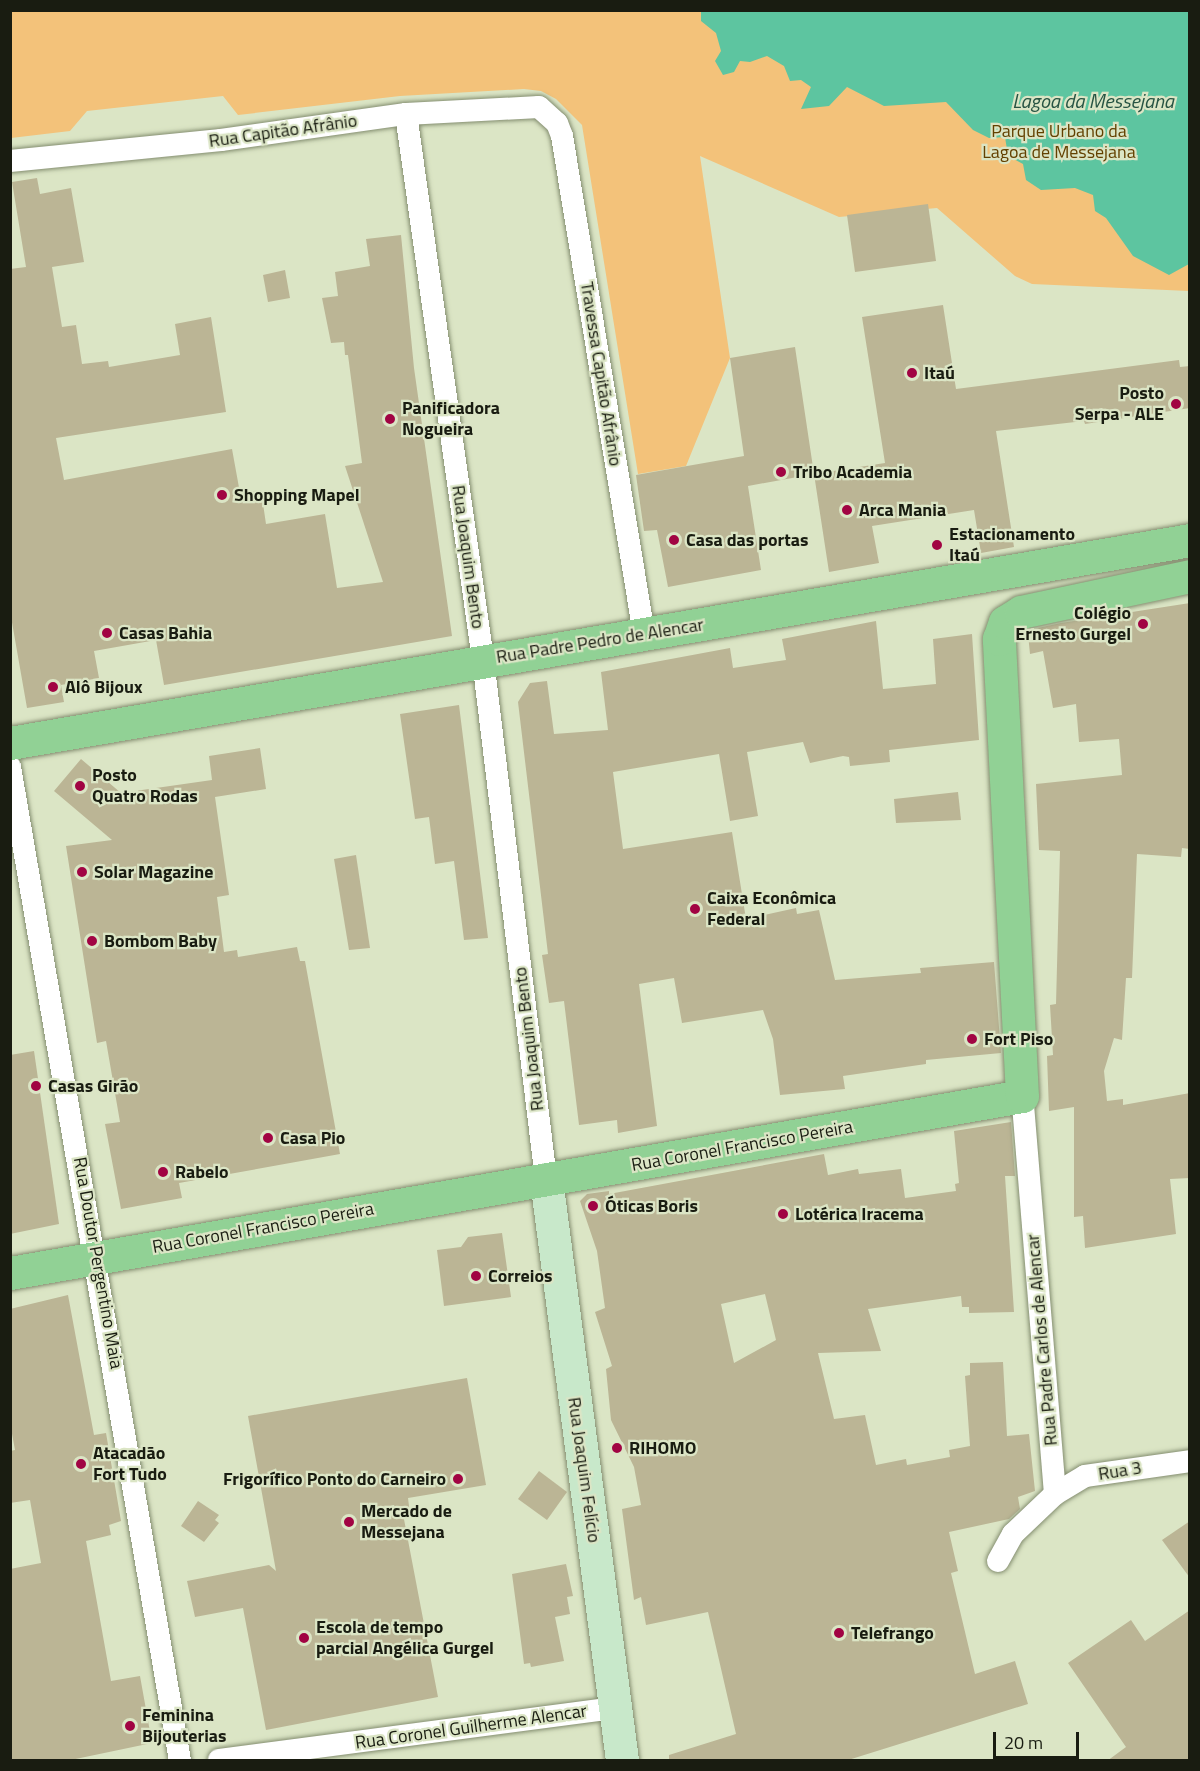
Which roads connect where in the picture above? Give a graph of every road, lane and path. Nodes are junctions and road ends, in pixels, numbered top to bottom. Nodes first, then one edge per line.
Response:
1 (406, 114) junction
2 (552, 117) joint
3 (10, 161) edge
4 (1190, 540) edge
5 (1190, 576) edge
6 (644, 634) junction
7 (483, 660) junction
8 (10, 743) edge
9 (10, 767) edge
10 (1022, 1096) junction
11 (546, 1179) junction
12 (97, 1257) junction
13 (10, 1273) edge
14 (1190, 1461) edge
15 (1055, 1494) junction
16 (998, 1561) dead end
17 (616, 1708) junction
18 (180, 1761) edge
19 (219, 1761) edge
20 (622, 1761) edge

1 - 2 street, Rua Capitão Afrânio
1 - 3 street, Rua Capitão Afrânio
1 - 7 street, Rua Joaquim Bento
2 - 6 street, Travessa Capitão Afrânio
4 - 6 main road, Rua Padre Pedro de Alencar
5 - 10 main road
6 - 7 main road, Rua Padre Pedro de Alencar
7 - 8 main road, Rua Padre Pedro de Alencar
7 - 11 street, Rua Joaquim Bento
9 - 12 street, Rua Doutor Pergentino Maia
10 - 11 main road, Rua Coronel Francisco Pereira
10 - 15 street, Rua Padre Carlos de Alencar
11 - 12 main road, Rua Coronel Francisco Pereira
11 - 17 main road, Rua Joaquim Felício
12 - 13 main road, Rua Coronel Francisco Pereira
12 - 18 street, Rua Doutor Pergentino Maia
14 - 15 street, Rua 3
15 - 16 street
17 - 19 street, Rua Coronel Guilherme Alencar
17 - 20 main road, Rua Joaquim Felício

